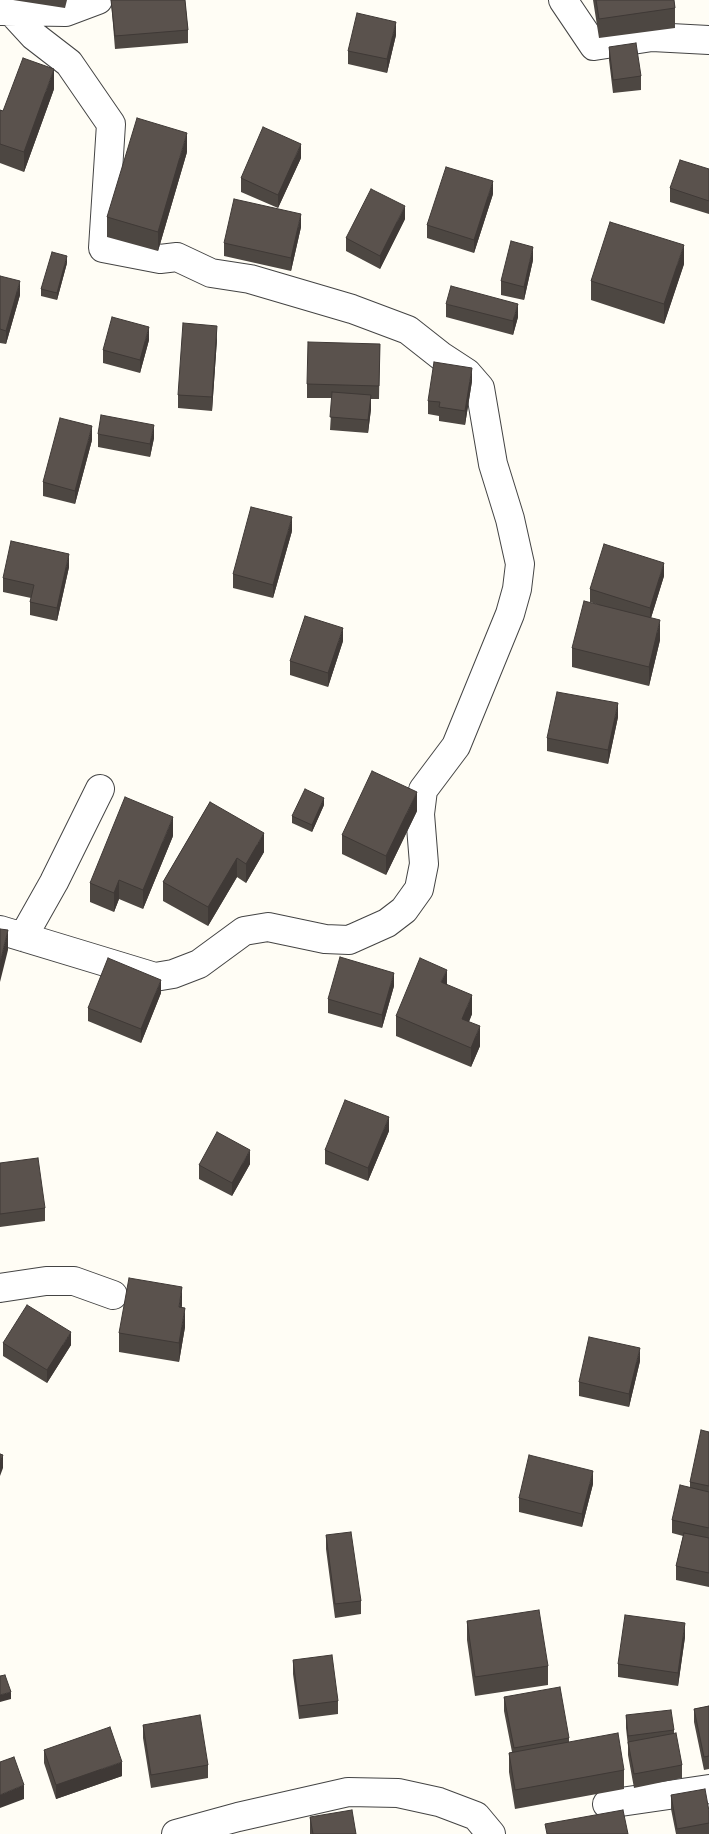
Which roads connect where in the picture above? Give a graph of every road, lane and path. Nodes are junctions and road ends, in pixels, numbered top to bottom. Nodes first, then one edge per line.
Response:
1 (98, 0) edge
2 (563, 0) edge
3 (5, 11) edge
4 (709, 40) edge
5 (100, 789) dead end
6 (11, 933) edge
7 (0, 1288) edge
8 (113, 1296) dead end
9 (709, 1789) edge
10 (607, 1804) dead end
11 (176, 1834) edge
12 (491, 1834) edge

1 - 3 street
2 - 4 street
3 - 6 street
5 - 6 street
7 - 8 street
9 - 10 street
11 - 12 street

